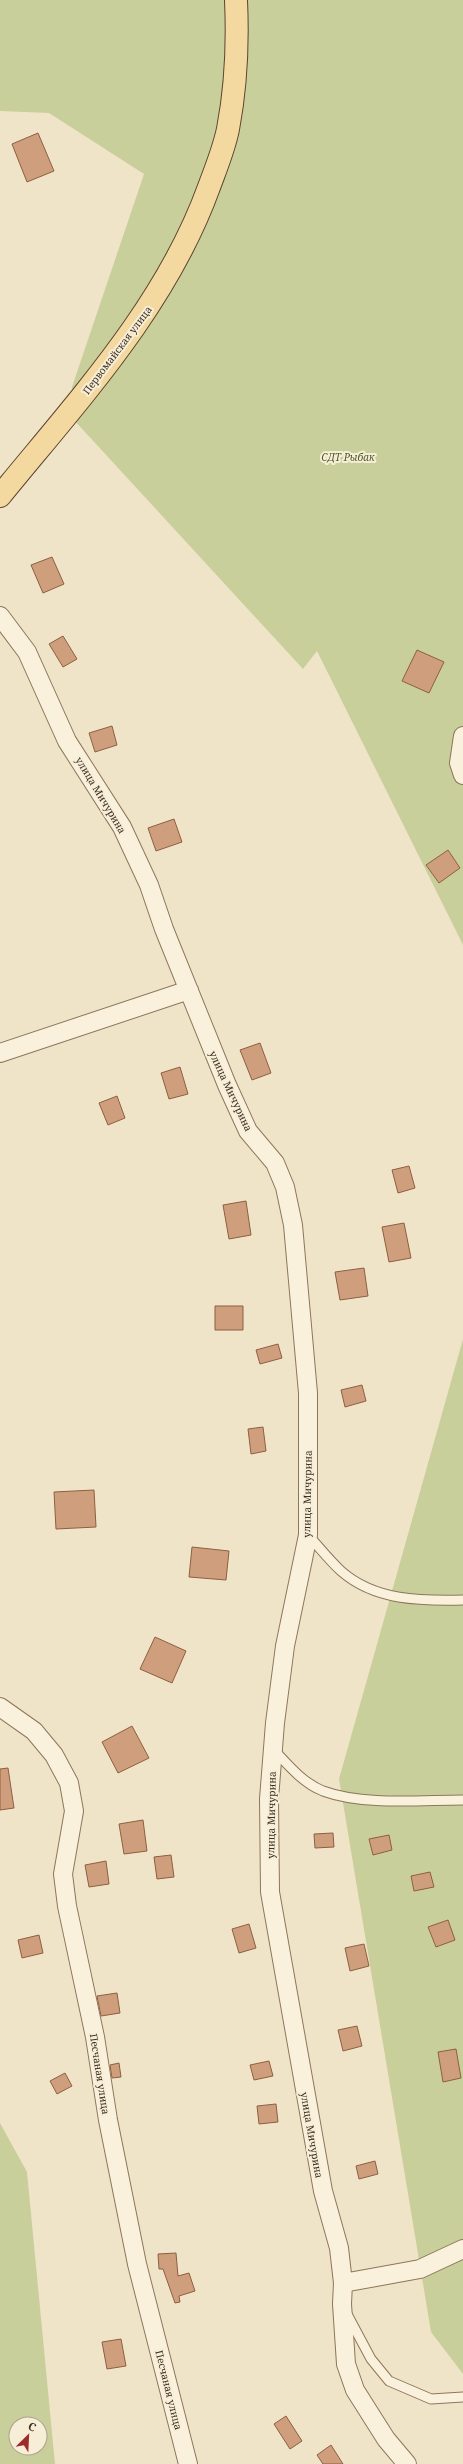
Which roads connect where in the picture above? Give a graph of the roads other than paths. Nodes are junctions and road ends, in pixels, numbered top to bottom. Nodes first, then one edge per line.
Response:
1 (236, 0) edge
2 (0, 496) edge
3 (0, 616) edge
4 (463, 736) edge
5 (463, 775) edge
6 (190, 990) junction
7 (0, 1053) edge
8 (308, 1535) junction
9 (463, 1600) edge
10 (0, 1707) edge
11 (273, 1749) junction
12 (463, 1800) edge
13 (463, 2249) edge
14 (343, 2283) junction
15 (342, 2304) junction
16 (463, 2397) edge
17 (188, 2464) edge
18 (406, 2464) edge

1 - 2 main road, Первомайская улица
3 - 6 street, улица Мичурина
4 - 5 street
6 - 7 street
6 - 8 street, улица Мичурина
8 - 9 lane
8 - 11 street, улица Мичурина
10 - 17 street, Песчаная улица
11 - 12 lane
11 - 14 street, улица Мичурина
13 - 14 street
14 - 15 street, улица Мичурина
15 - 16 lane
15 - 18 street, улица Мичурина

